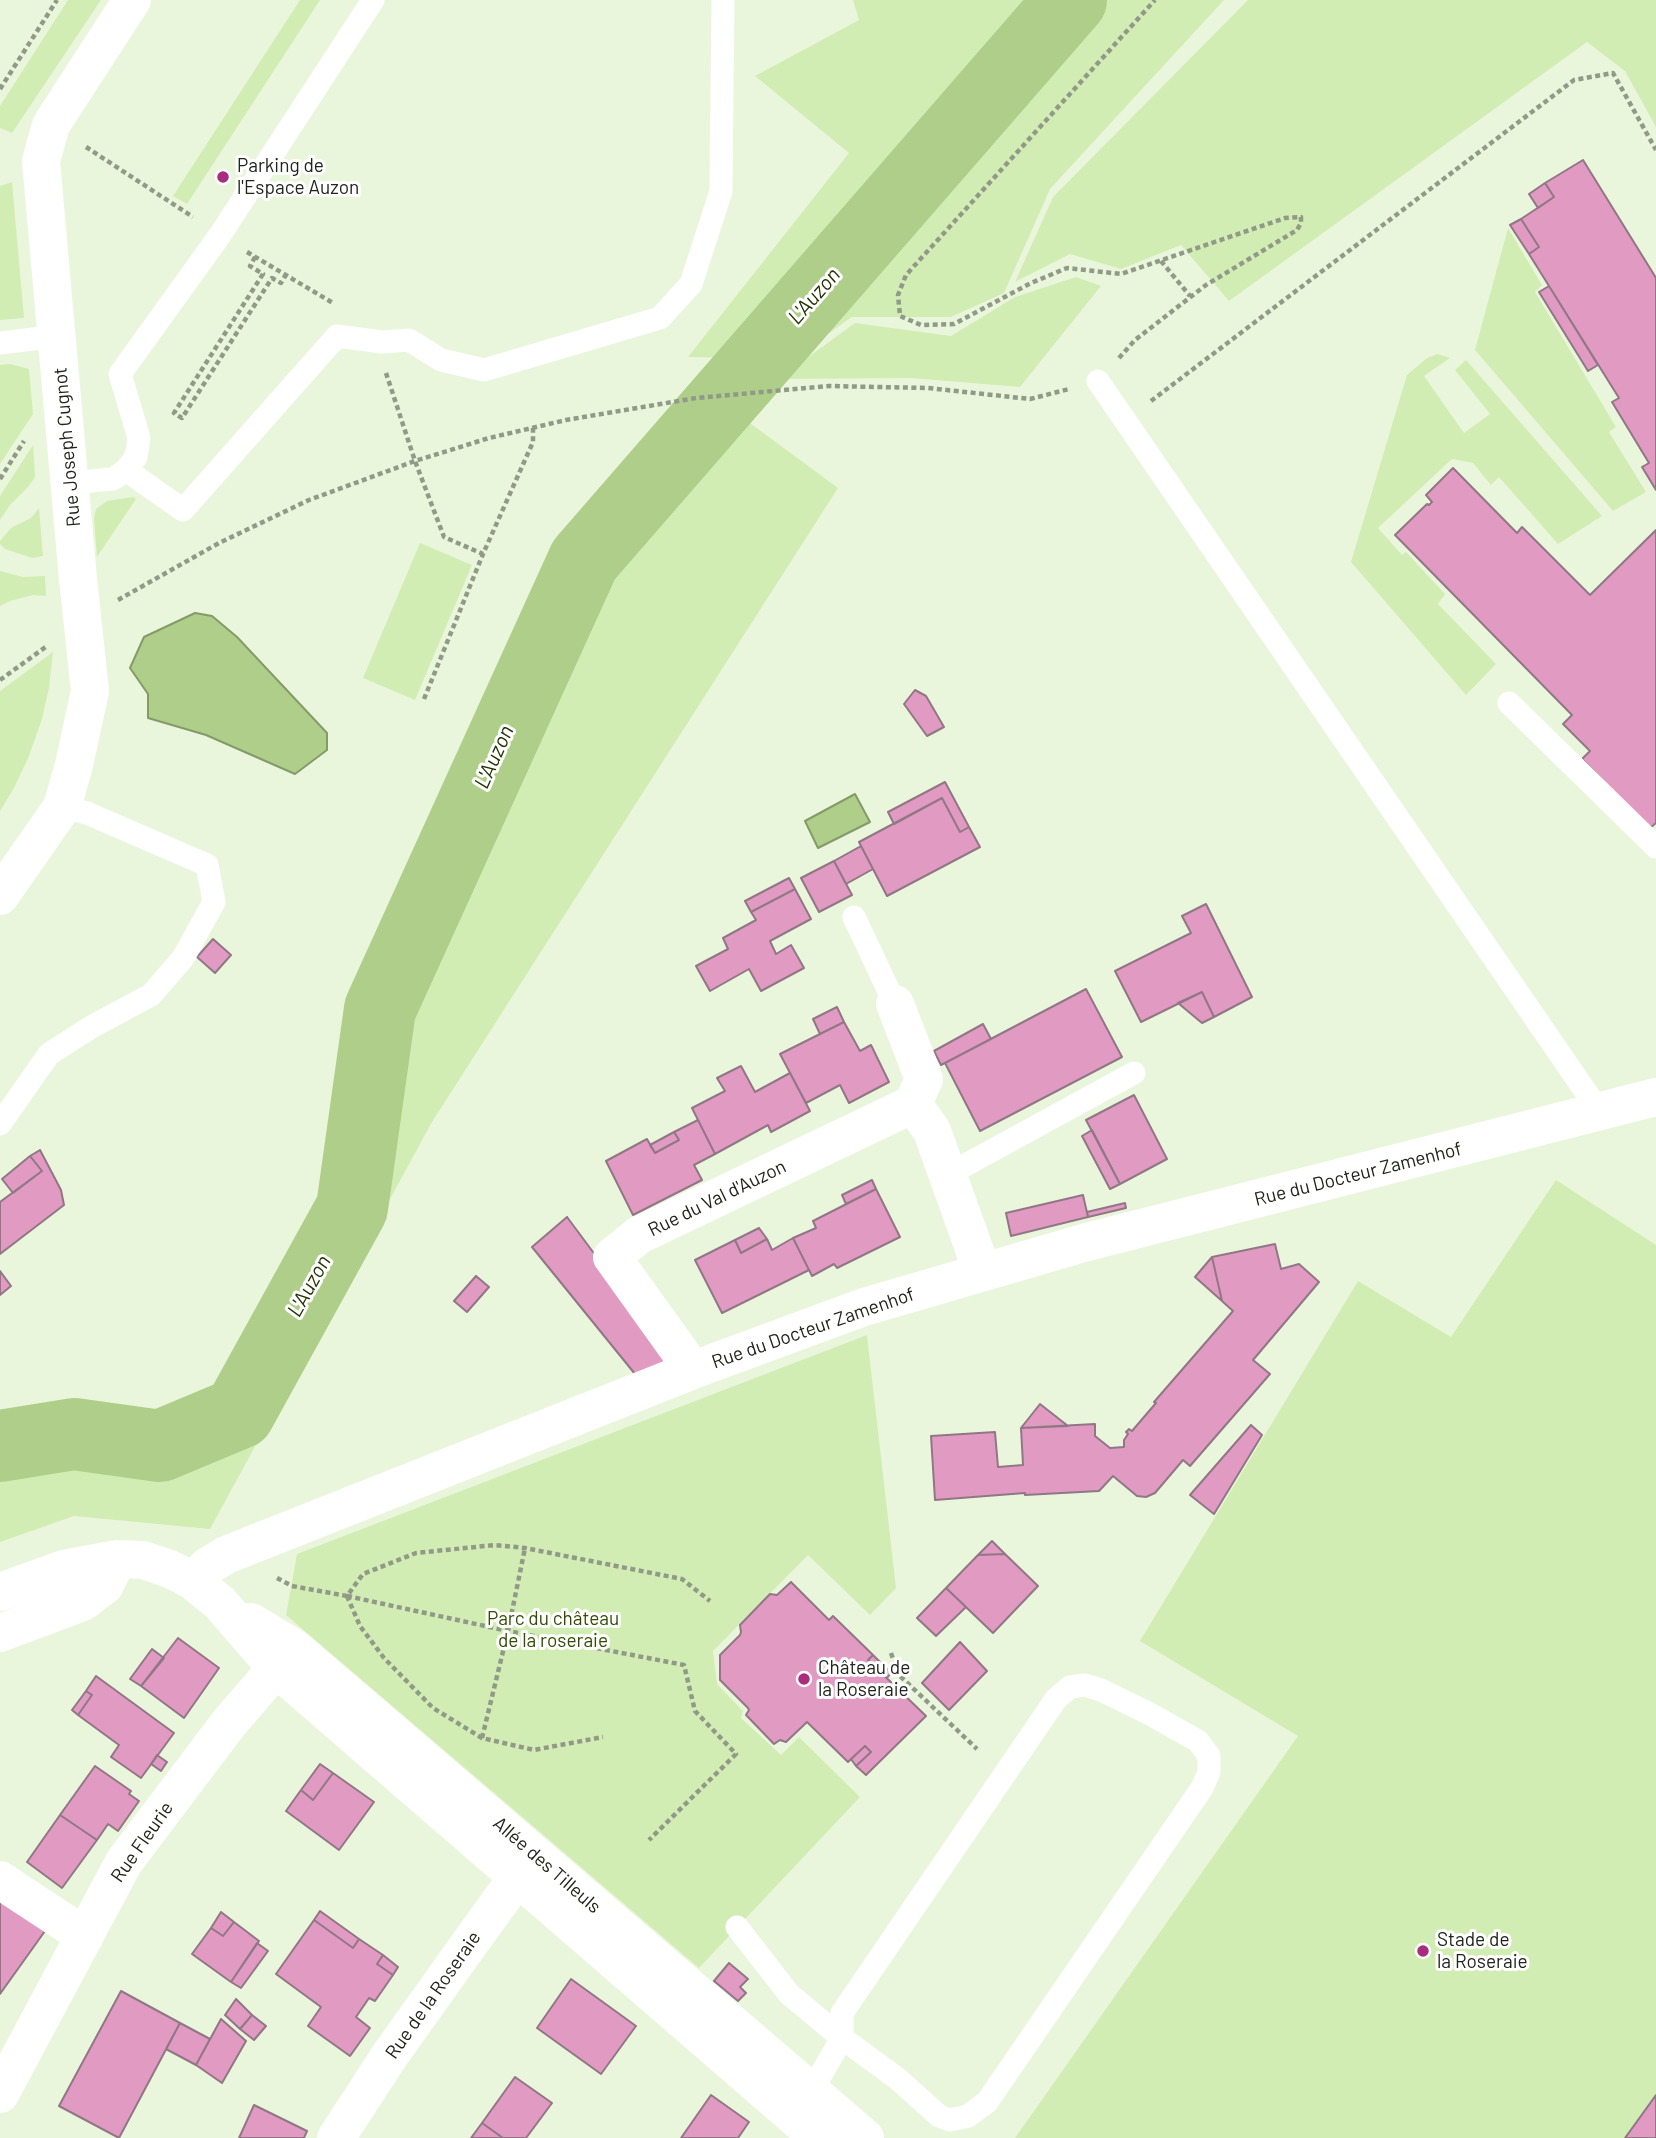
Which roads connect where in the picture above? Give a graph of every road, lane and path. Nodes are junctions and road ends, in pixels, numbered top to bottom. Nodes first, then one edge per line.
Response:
1 (57, 0) edge
2 (132, 0) edge
3 (373, 0) edge
4 (723, 0) edge
5 (1155, 0) edge
6 (0, 89) edge
7 (51, 125) junction
8 (1656, 150) edge
9 (220, 235) junction
10 (255, 257) junction
11 (1161, 261) junction
12 (279, 272) dead end
13 (285, 276) dead end
14 (1190, 296) junction
15 (58, 336) junction
16 (0, 343) edge
17 (1098, 381) joint
18 (1030, 399) dead end
19 (1125, 420) junction
20 (533, 428) junction
21 (415, 461) junction
22 (127, 470) junction
23 (70, 483) junction
24 (483, 554) junction
25 (82, 620) junction
26 (0, 680) edge
27 (424, 699) dead end
28 (1508, 703) dead end
29 (62, 807) junction
30 (1656, 847) edge
31 (0, 896) edge
32 (854, 916) dead end
33 (895, 1004) joint
34 (1135, 1073) dead end
35 (1656, 1097) edge
36 (913, 1104) junction
37 (1599, 1111) junction
38 (0, 1124) edge
39 (949, 1174) junction
40 (982, 1271) junction
41 (693, 1370) junction
42 (525, 1548) junction
43 (117, 1559) junction
44 (292, 1586) dead end
45 (0, 1592) edge
46 (206, 1592) junction
47 (347, 1596) junction
48 (710, 1601) dead end
49 (508, 1631) junction
50 (0, 1633) edge
51 (891, 1653) dead end
52 (286, 1658) junction
53 (603, 1737) dead end
54 (482, 1738) junction
55 (977, 1749) dead end
56 (649, 1840) dead end
57 (528, 1868) junction
58 (0, 1880) edge
59 (737, 1927) dead end
60 (85, 1936) junction
61 (842, 2038) junction
62 (0, 2094) edge
63 (801, 2121) edge
64 (336, 2138) edge
65 (865, 2138) edge

1 - 6 path
2 - 7 street, Rue Joseph Cugnot
3 - 9 lane
4 - 22 lane
5 - 11 path
7 - 9 path
7 - 15 street, Rue Joseph Cugnot
8 - 19 path
9 - 10 path
9 - 22 lane
10 - 12 path
10 - 13 path
11 - 14 path
11 - 14 path
14 - 17 path
15 - 16 lane
15 - 23 street, Rue Joseph Cugnot
17 - 19 lane
18 - 20 path
19 - 37 lane
20 - 21 path
20 - 24 path
21 - 24 path
21 - 25 path
22 - 23 lane
23 - 25 street, Rue Joseph Cugnot
24 - 27 path
25 - 26 path
25 - 29 street, Rue Joseph Cugnot
28 - 30 lane
29 - 31 street, Rue Joseph Cugnot
29 - 38 lane
32 - 33 lane
33 - 36 street
34 - 39 lane
35 - 37 street, Rue du Docteur Zamenhof
36 - 39 street
36 - 41 street, Rue du Val d'Auzon
37 - 40 street, Rue du Docteur Zamenhof
39 - 40 street
40 - 41 street, Rue du Docteur Zamenhof
41 - 46 street, Rue du Docteur Zamenhof
42 - 47 path
42 - 48 path
42 - 49 path
43 - 45 street
43 - 46 street
43 - 50 street
44 - 47 path
46 - 52 street, Allée des Tilleuls
47 - 49 path
47 - 54 path
49 - 54 path
49 - 56 path
51 - 55 path
52 - 57 street, Allée des Tilleuls
52 - 60 street, Rue Fleurie
53 - 54 path
57 - 63 street, Allée des Tilleuls
57 - 64 street, Rue de la Roseraie
58 - 60 street
59 - 61 lane
60 - 62 street, Rue Fleurie
61 - 61 lane
61 - 63 lane
63 - 65 street, Allée des Tilleuls

